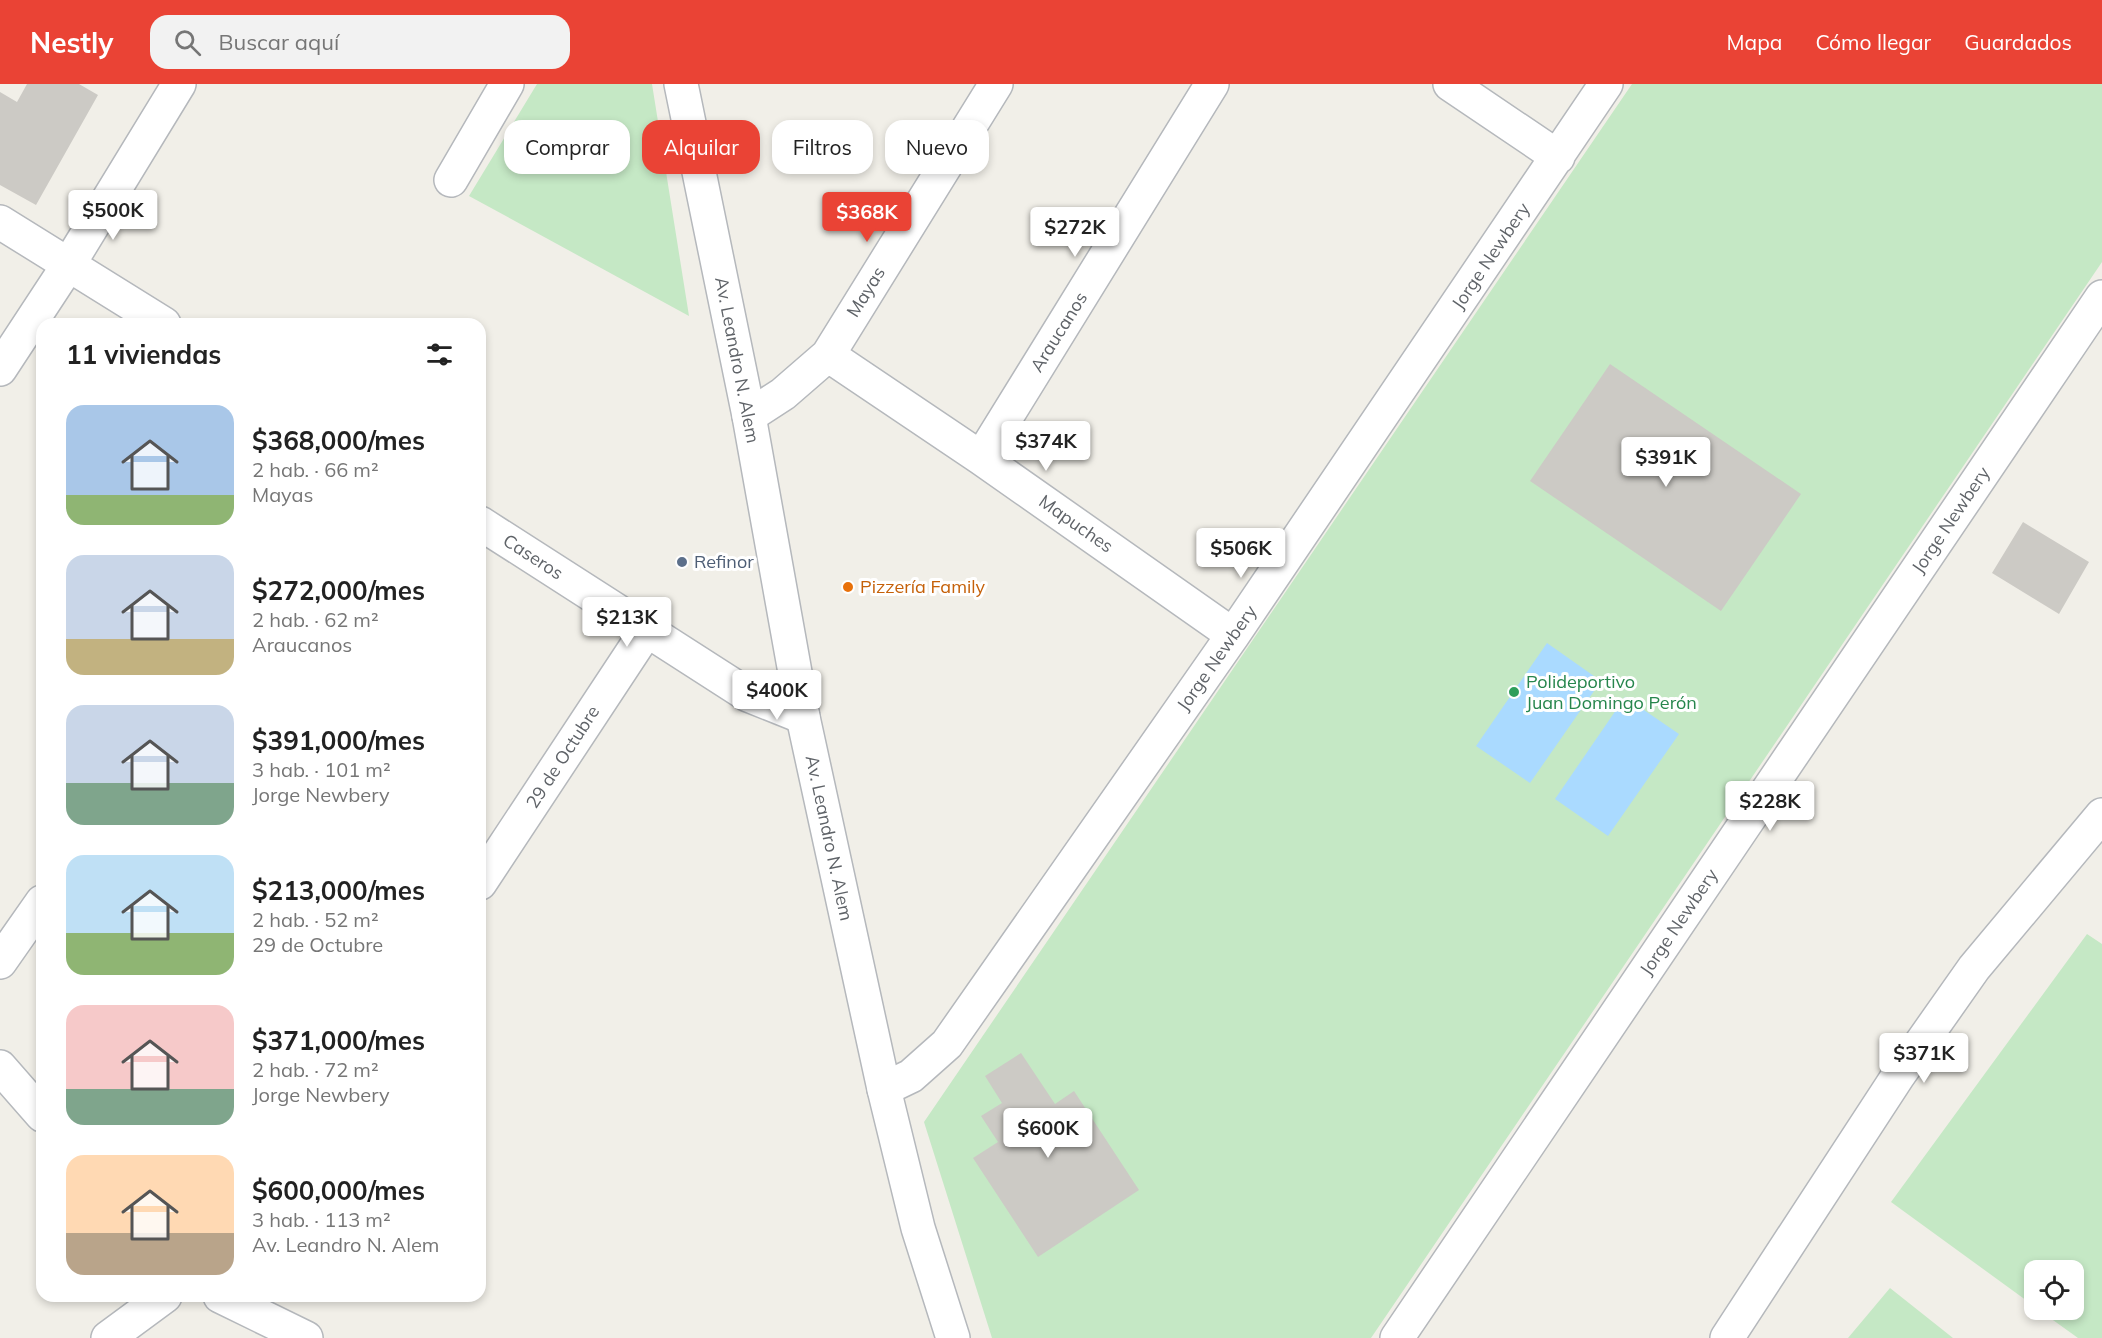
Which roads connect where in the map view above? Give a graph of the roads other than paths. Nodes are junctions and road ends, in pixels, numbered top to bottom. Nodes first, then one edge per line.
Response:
1 (179, 84) edge
2 (507, 84) edge
3 (681, 84) edge
4 (996, 84) edge
5 (1212, 84) edge
6 (1450, 84) edge
7 (1606, 84) edge
8 (1558, 157) junction
9 (451, 180) dead end
10 (0, 222) edge
11 (69, 264) junction
12 (2102, 297) edge
13 (154, 318) edge
14 (828, 355) junction
15 (0, 369) edge
16 (749, 416) junction
17 (981, 458) junction
18 (486, 527) edge
19 (647, 630) junction
20 (1233, 635) junction
21 (802, 717) junction
22 (2102, 814) edge
23 (486, 874) edge
24 (36, 911) edge
25 (0, 962) edge
26 (0, 1067) edge
27 (884, 1089) junction
28 (36, 1108) edge
29 (157, 1302) edge
30 (232, 1302) edge
31 (108, 1338) edge
32 (306, 1338) edge
33 (953, 1338) edge
34 (1397, 1338) edge
35 (1726, 1338) edge

1 - 11 street
2 - 9 street
3 - 16 street, Av. Leandro N. Alem
4 - 14 street, Mayas
5 - 17 street, Araucanos
6 - 8 street
7 - 8 street, Jorge Newbery
8 - 20 street, Jorge Newbery
10 - 11 street
11 - 13 street
11 - 15 street
12 - 34 street, Jorge Newbery
14 - 16 street, Mayas
14 - 17 street, Mapuches
16 - 21 street, Av. Leandro N. Alem
17 - 20 street, Mapuches
18 - 19 street, Caseros
19 - 21 street, Caseros
19 - 23 street, 29 de Octubre
20 - 27 street, Jorge Newbery
21 - 27 street, Av. Leandro N. Alem
22 - 35 street
24 - 25 street
26 - 28 street
27 - 33 street, Av. Leandro N. Alem
29 - 31 street
30 - 32 street

